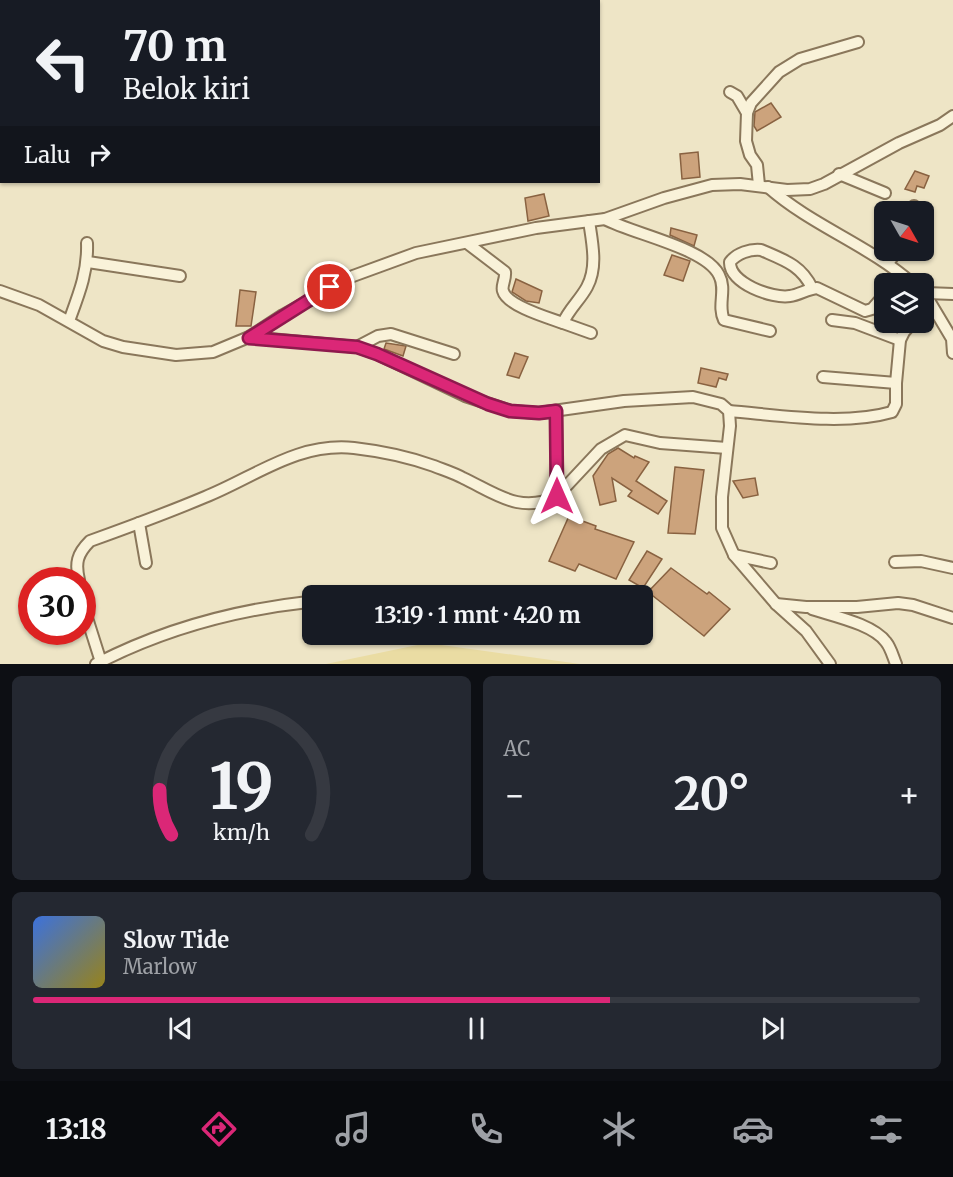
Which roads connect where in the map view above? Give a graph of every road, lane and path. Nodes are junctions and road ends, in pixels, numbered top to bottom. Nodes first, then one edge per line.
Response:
1 (858, 42) dead end
2 (730, 92) dead end
3 (747, 113) junction
4 (953, 116) edge
5 (839, 174) junction
6 (764, 186) junction
7 (885, 193) dead end
8 (605, 219) junction
9 (589, 221) junction
10 (87, 243) dead end
11 (467, 243) junction
12 (88, 262) junction
13 (888, 263) joint
14 (900, 273) edge
15 (180, 276) dead end
16 (812, 288) junction
17 (0, 293) edge
18 (934, 293) edge
19 (953, 294) edge
20 (874, 307) edge
21 (934, 316) edge
22 (832, 320) dead end
23 (69, 321) junction
24 (563, 323) junction
25 (770, 331) dead end
26 (591, 333) dead end
27 (904, 333) edge
28 (249, 338) junction
29 (952, 339) edge
30 (900, 340) junction
31 (357, 347) junction
32 (953, 353) edge
33 (454, 354) dead end
34 (823, 377) dead end
35 (896, 383) junction
36 (556, 411) junction
37 (729, 411) junction
38 (727, 448) junction
39 (557, 496) junction
40 (139, 523) junction
41 (734, 555) junction
42 (895, 562) dead end
43 (146, 563) dead end
44 (771, 563) dead end
45 (78, 567) edge
46 (953, 568) edge
47 (302, 603) edge
48 (776, 604) junction
49 (806, 607) junction
50 (953, 618) edge
51 (93, 645) edge
52 (98, 663) edge
53 (830, 664) edge
54 (896, 664) edge

1 - 3 street
2 - 3 street
3 - 6 street
4 - 5 street
5 - 6 street
5 - 7 street
6 - 8 street
6 - 13 street
8 - 9 street
8 - 25 street
9 - 11 street
9 - 24 street
10 - 12 street
11 - 24 street
11 - 28 street
12 - 15 street
12 - 23 street
13 - 14 street
16 - 16 street
16 - 20 street
17 - 23 street
18 - 19 street
21 - 29 street
22 - 30 street
23 - 28 street
24 - 26 street
27 - 30 street
28 - 31 street
29 - 32 street
30 - 35 street
31 - 33 street
31 - 36 street
34 - 35 street
35 - 37 street
36 - 37 street
36 - 39 street
37 - 38 street
38 - 39 street
38 - 41 street
39 - 40 street
40 - 43 street
40 - 45 street
41 - 44 street
41 - 48 street
42 - 46 street
47 - 52 street
48 - 49 street
48 - 53 street
49 - 50 street
49 - 54 street
51 - 52 street

